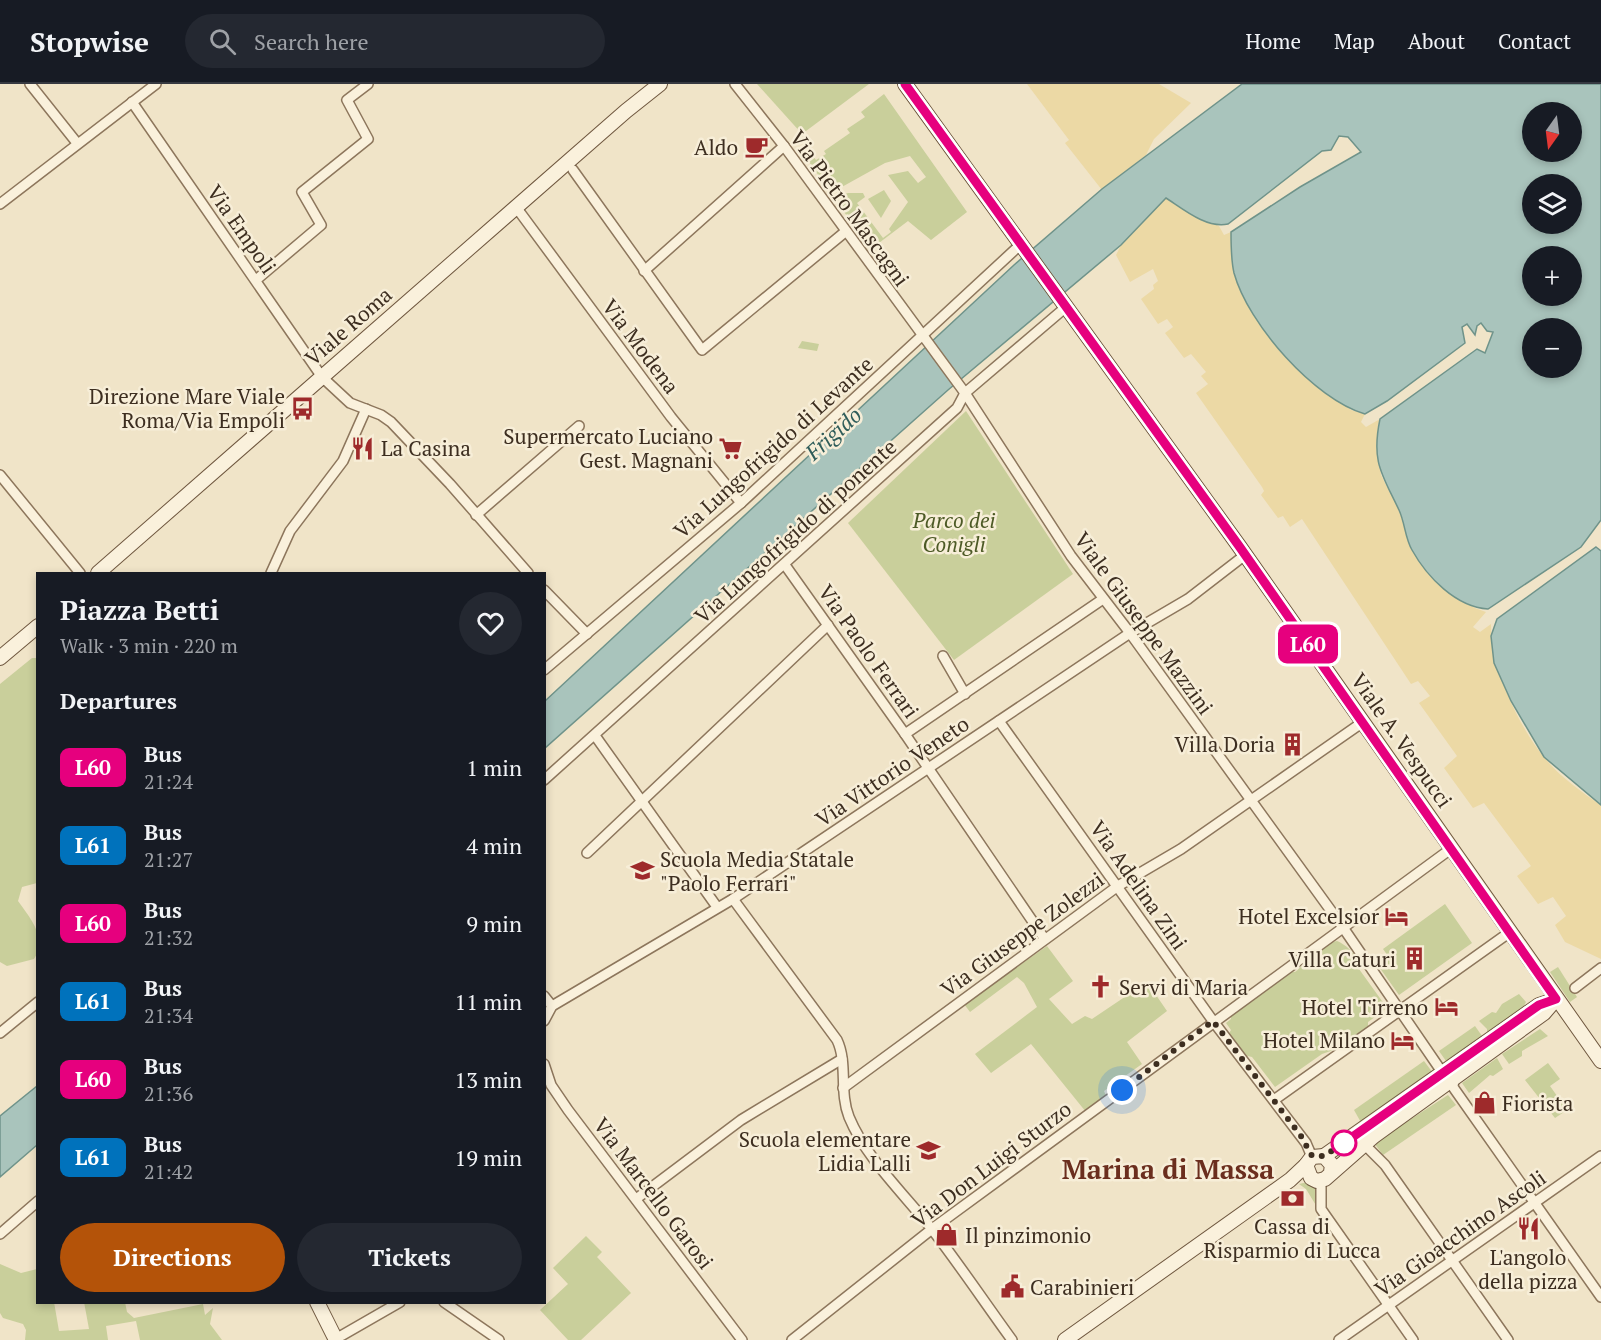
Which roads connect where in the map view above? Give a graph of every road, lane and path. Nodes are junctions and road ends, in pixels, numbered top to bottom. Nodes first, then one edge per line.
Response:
1 (30, 84) edge
2 (156, 84) edge
3 (368, 84) edge
4 (648, 84) edge
5 (660, 84) edge
6 (735, 84) edge
7 (741, 84) edge
8 (905, 84) edge
9 (748, 101) junction
10 (132, 102) junction
11 (626, 111) junction
12 (77, 143) junction
13 (784, 146) junction
14 (573, 170) dead end
15 (0, 204) edge
16 (516, 207) junction
17 (844, 232) junction
18 (1023, 248) junction
19 (644, 271) junction
20 (256, 280) junction
21 (1063, 303) junction
22 (925, 341) junction
23 (322, 377) junction
24 (962, 389) junction
25 (366, 409) junction
26 (579, 426) dead end
27 (0, 475) edge
28 (741, 503) junction
29 (476, 515) junction
30 (1245, 555) junction
31 (785, 565) junction
32 (79, 572) edge
33 (99, 572) edge
34 (271, 572) edge
35 (527, 572) edge
36 (546, 592) edge
37 (1103, 599) junction
38 (828, 625) junction
39 (36, 628) edge
40 (1130, 633) junction
41 (587, 634) junction
42 (944, 656) dead end
43 (0, 658) edge
44 (546, 668) edge
45 (965, 694) junction
46 (999, 721) junction
47 (1363, 722) junction
48 (906, 734) junction
49 (596, 736) junction
50 (928, 769) junction
51 (546, 778) edge
52 (1254, 799) junction
53 (643, 801) junction
54 (1452, 848) junction
55 (587, 853) dead end
56 (1118, 886) junction
57 (733, 899) junction
58 (717, 907) junction
59 (1342, 926) junction
60 (1510, 932) junction
61 (1044, 938) junction
62 (1601, 968) edge
63 (1575, 987) dead end
64 (546, 998) edge
65 (1556, 999) junction
66 (36, 1004) edge
67 (552, 1006) junction
68 (1398, 1010) junction
69 (546, 1017) edge
70 (1213, 1021) junction
71 (0, 1032) edge
72 (842, 1059) junction
73 (1601, 1061) edge
74 (546, 1070) edge
75 (1448, 1076) junction
76 (843, 1088) junction
77 (1274, 1100) junction
78 (1364, 1144) junction
79 (1601, 1156) edge
80 (1317, 1168) junction
81 (636, 1199) junction
82 (36, 1203) edge
83 (1534, 1204) junction
84 (932, 1229) junction
85 (0, 1234) edge
86 (1452, 1260) junction
87 (1601, 1297) edge
88 (318, 1304) edge
89 (397, 1304) edge
90 (447, 1304) edge
91 (1388, 1304) junction
92 (335, 1340) edge
93 (499, 1340) edge
94 (742, 1340) edge
95 (792, 1340) edge
96 (1012, 1340) edge
97 (1065, 1340) edge
98 (1339, 1340) edge
99 (1413, 1340) edge
100 (1508, 1340) edge

1 - 12 street
2 - 10 street
3 - 20 street
4 - 11 main road, Viale Roma
5 - 11 main road, Viale Roma
6 - 9 street, Via Pietro Mascagni
7 - 9 street, Via Pietro Mascagni
8 - 18 main road, Viale A. Vespucci
9 - 13 street, Via Pietro Mascagni
10 - 12 street
10 - 20 street, Via Empoli
11 - 16 main road, Viale Roma
12 - 15 street
13 - 17 street, Via Pietro Mascagni
13 - 19 street
14 - 19 street
16 - 23 main road, Viale Roma
16 - 28 street, Via Modena
17 - 19 street
17 - 22 street, Via Pietro Mascagni
18 - 21 main road, Viale A. Vespucci
18 - 22 street, Via Lungofrigido di Levante
20 - 23 street, Via Empoli
21 - 24 street, Via Lungofrigido di ponente
21 - 30 main road, Viale A. Vespucci
22 - 24 street, Viale Giuseppe Mazzini
22 - 28 street, Via Lungofrigido di Levante
23 - 25 street, Via Empoli
23 - 33 main road, Viale Roma
24 - 31 street, Via Lungofrigido di ponente
24 - 37 street, Viale Giuseppe Mazzini
25 - 29 street, Via Empoli
25 - 34 street
26 - 29 street
27 - 32 street
28 - 41 street, Via Lungofrigido di Levante
29 - 35 street, Via Empoli
30 - 40 street, Via Vittorio Veneto
30 - 47 main road, Viale A. Vespucci
31 - 38 street, Via Paolo Ferrari
31 - 49 street, Via Lungofrigido di ponente
36 - 41 street
37 - 40 street, Viale Giuseppe Mazzini
37 - 45 street
38 - 48 street, Via Paolo Ferrari
38 - 53 street
39 - 43 main road
40 - 46 street, Via Vittorio Veneto
40 - 52 street, Viale Giuseppe Mazzini
41 - 44 street, Via Lungofrigido di Levante
42 - 45 street
45 - 48 street
46 - 50 street, Via Vittorio Veneto
46 - 56 street, Via Adelina Zini
47 - 52 street, Via Giuseppe Zolezzi
47 - 54 main road, Viale A. Vespucci
48 - 50 street, Via Paolo Ferrari
49 - 51 street, Via Lungofrigido di ponente
49 - 53 street
50 - 57 street, Via Vittorio Veneto
50 - 61 street, Via Paolo Ferrari
52 - 56 street, Via Giuseppe Zolezzi
52 - 59 street, Viale Giuseppe Mazzini
53 - 55 street
53 - 58 street
54 - 59 street, Via Don Luigi Sturzo
54 - 60 main road, Viale A. Vespucci
56 - 61 street, Via Giuseppe Zolezzi
56 - 70 street, Via Adelina Zini
57 - 58 street, Via Vittorio Veneto
57 - 72 street
58 - 67 street, Via Vittorio Veneto
59 - 68 street, Viale Giuseppe Mazzini
59 - 70 street, Via Don Luigi Sturzo
60 - 65 main road, Viale A. Vespucci
60 - 68 street
61 - 76 street, Via Giuseppe Zolezzi
62 - 63 street
64 - 67 street
65 - 73 main road, Viale A. Vespucci
65 - 75 main road
66 - 71 street
67 - 69 street
68 - 75 street, Viale Giuseppe Mazzini
68 - 77 street
70 - 77 street, Via Adelina Zini
70 - 84 street, Via Don Luigi Sturzo
72 - 76 street
72 - 81 street
74 - 81 street, Via Marcello Garosi
75 - 78 main road
75 - 80 main road
75 - 83 street, Viale Giuseppe Mazzini
76 - 84 street
77 - 80 street, Via Adelina Zini
78 - 80 main road
78 - 86 street
79 - 83 street, Via Gioacchino Ascoli
80 - 91 street
80 - 97 main road
81 - 94 street, Via Marcello Garosi
82 - 85 street
83 - 86 street, Via Gioacchino Ascoli
83 - 87 street, Viale Giuseppe Mazzini
84 - 95 street, Via Don Luigi Sturzo
84 - 96 street
86 - 91 street, Via Gioacchino Ascoli
86 - 100 street
88 - 92 main road
89 - 92 street
90 - 93 street
91 - 98 street, Via Gioacchino Ascoli
91 - 99 street

